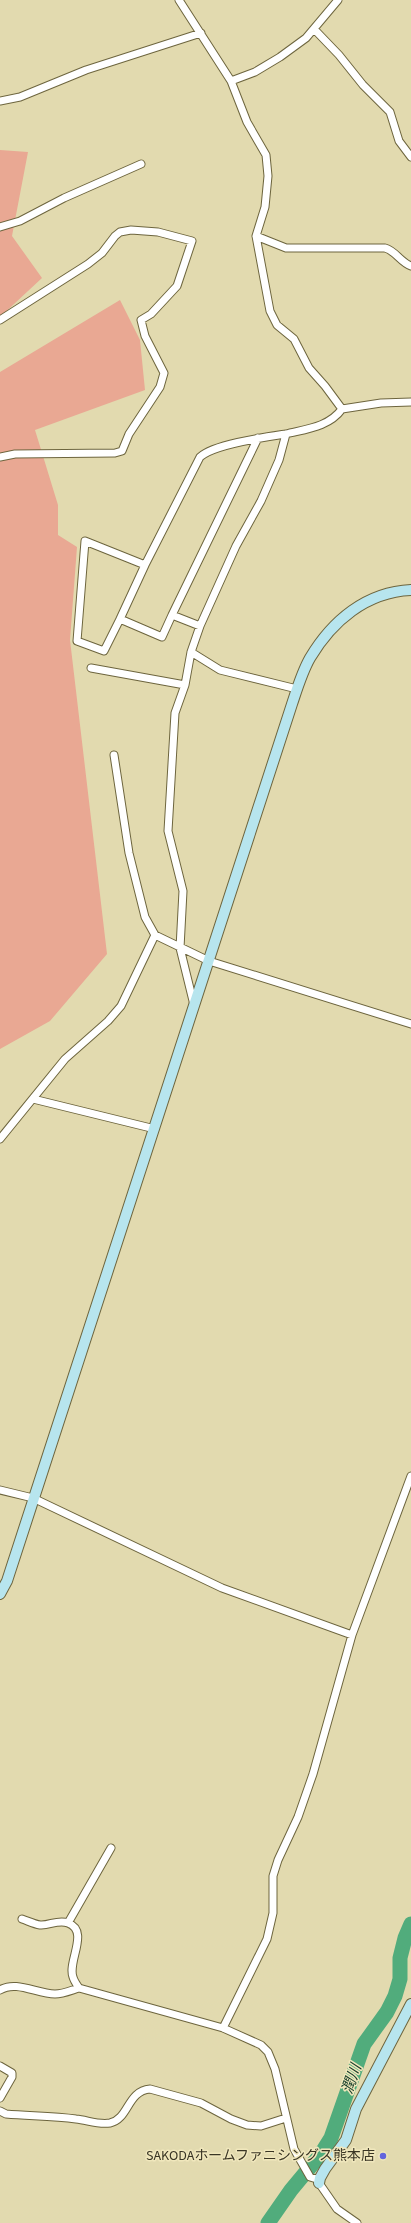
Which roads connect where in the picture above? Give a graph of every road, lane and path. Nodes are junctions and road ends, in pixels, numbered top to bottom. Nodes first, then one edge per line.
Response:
1 (179, 0) edge
2 (338, 0) edge
3 (314, 29) junction
4 (201, 33) junction
5 (231, 81) junction
6 (0, 101) edge
7 (411, 157) edge
8 (141, 164) dead end
9 (0, 227) edge
10 (256, 236) junction
11 (411, 266) edge
12 (0, 320) edge
13 (411, 402) edge
14 (342, 409) junction
15 (286, 434) junction
16 (258, 438) junction
17 (0, 457) edge
18 (145, 564) junction
19 (411, 590) edge
20 (172, 615) junction
21 (120, 619) junction
22 (200, 626) junction
23 (191, 652) junction
24 (91, 668) dead end
25 (185, 685) junction
26 (298, 689) junction
27 (114, 755) dead end
28 (155, 935) junction
29 (180, 948) junction
30 (209, 961) junction
31 (194, 1007) junction
32 (411, 1024) edge
33 (33, 1099) junction
34 (155, 1129) junction
35 (0, 1139) edge
36 (411, 1476) edge
37 (0, 1490) edge
38 (33, 1498) junction
39 (0, 1594) edge
40 (352, 1635) junction
41 (111, 1848) dead end
42 (22, 1919) dead end
43 (68, 1923) junction
44 (79, 1988) junction
45 (0, 1990) edge
46 (411, 2004) edge
47 (223, 2028) junction
48 (0, 2066) edge
49 (0, 2098) edge
50 (0, 2111) edge
51 (286, 2118) junction
52 (316, 2180) junction
53 (357, 2223) edge

1 - 4 street
2 - 3 street
3 - 5 street
3 - 7 street
4 - 5 street
4 - 6 street
5 - 10 street
8 - 9 street
10 - 11 street
10 - 14 street
12 - 17 street
13 - 14 street
14 - 15 street
15 - 16 street
15 - 22 street
16 - 18 street
16 - 20 street
18 - 21 street
18 - 21 street
19 - 26 street
20 - 21 street
20 - 22 street
22 - 23 street
23 - 25 street
23 - 26 street
24 - 25 street
25 - 29 street
26 - 30 street
27 - 28 street
28 - 29 street
28 - 33 street
29 - 30 street
29 - 31 street
30 - 31 street
30 - 32 street
31 - 34 street
33 - 34 street
33 - 35 street
34 - 38 street
36 - 40 street
37 - 38 street
38 - 39 street
38 - 40 street
40 - 47 street
41 - 43 street
42 - 43 street
43 - 44 street
44 - 45 street
44 - 47 street
46 - 52 street
47 - 51 street
48 - 49 street
50 - 51 street
51 - 52 street
52 - 53 street

